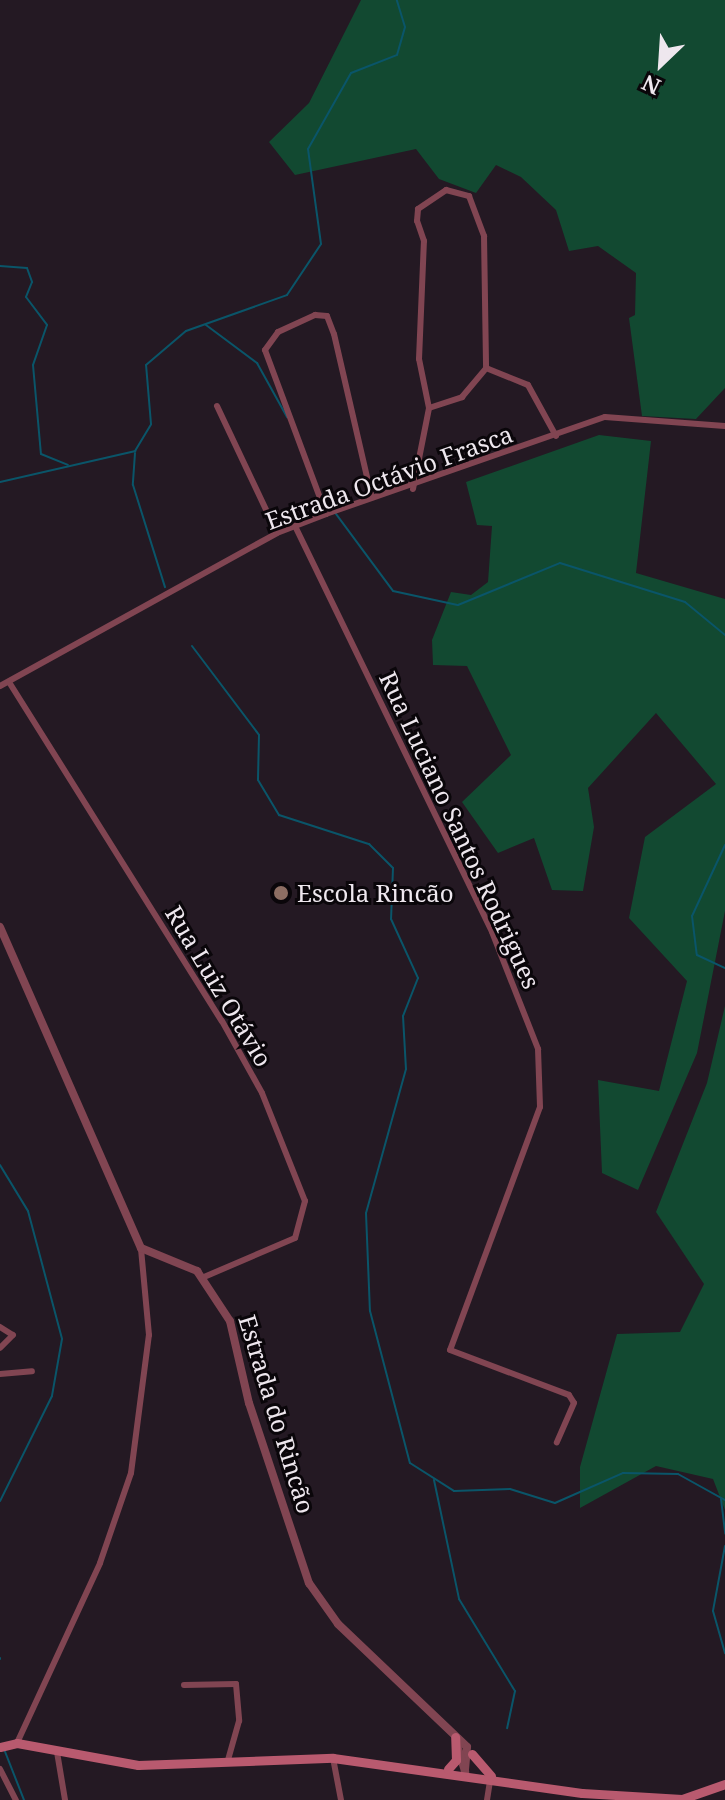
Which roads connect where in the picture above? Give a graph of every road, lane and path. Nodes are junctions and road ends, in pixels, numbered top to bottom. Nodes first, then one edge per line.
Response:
1 (486, 368) junction
2 (217, 406) dead end
3 (429, 408) junction
4 (725, 426) edge
5 (556, 436) junction
6 (413, 489) junction
7 (372, 498) junction
8 (326, 514) junction
9 (295, 526) junction
10 (277, 533) junction
11 (9, 682) junction
12 (0, 686) edge
13 (0, 927) edge
14 (141, 1248) junction
15 (204, 1277) junction
16 (0, 1327) edge
17 (1, 1348) edge
18 (32, 1371) dead end
19 (0, 1374) edge
20 (557, 1442) dead end
21 (184, 1685) dead end
22 (455, 1737) junction
23 (8, 1745) edge
24 (57, 1752) junction
25 (472, 1754) junction
26 (333, 1758) junction
27 (228, 1760) junction
28 (0, 1769) edge
29 (448, 1769) junction
30 (465, 1772) junction
31 (491, 1776) junction
32 (725, 1784) edge
33 (683, 1799) edge
34 (16, 1800) edge
35 (65, 1800) edge
36 (341, 1800) edge
37 (487, 1800) edge

1 - 3 street
1 - 3 street
1 - 5 street
2 - 10 street
3 - 6 street
4 - 5 street, Estrada Octávio Frasca
5 - 6 street, Estrada Octávio Frasca
6 - 7 street, Estrada Octávio Frasca
7 - 8 street, Estrada Octávio Frasca
7 - 8 street
8 - 9 street, Estrada Octávio Frasca
9 - 10 street, Estrada Octávio Frasca
9 - 20 street, Rua Luciano Santos Rodrigues
10 - 11 street, Estrada Octávio Frasca
11 - 12 street, Estrada Octávio Frasca
11 - 15 street, Rua Luiz Otávio
13 - 14 street
14 - 15 street
14 - 23 street
15 - 22 street, Estrada do Rincão
16 - 17 street
18 - 19 street
21 - 27 street
22 - 25 street, Estrada do Rincão
22 - 29 main road
22 - 30 street
23 - 24 main road
24 - 27 main road
24 - 35 street
25 - 30 street
25 - 31 main road
26 - 27 main road
26 - 29 main road
26 - 36 street
28 - 34 street
29 - 30 main road
30 - 31 main road
31 - 33 main road
31 - 37 street
32 - 33 main road

